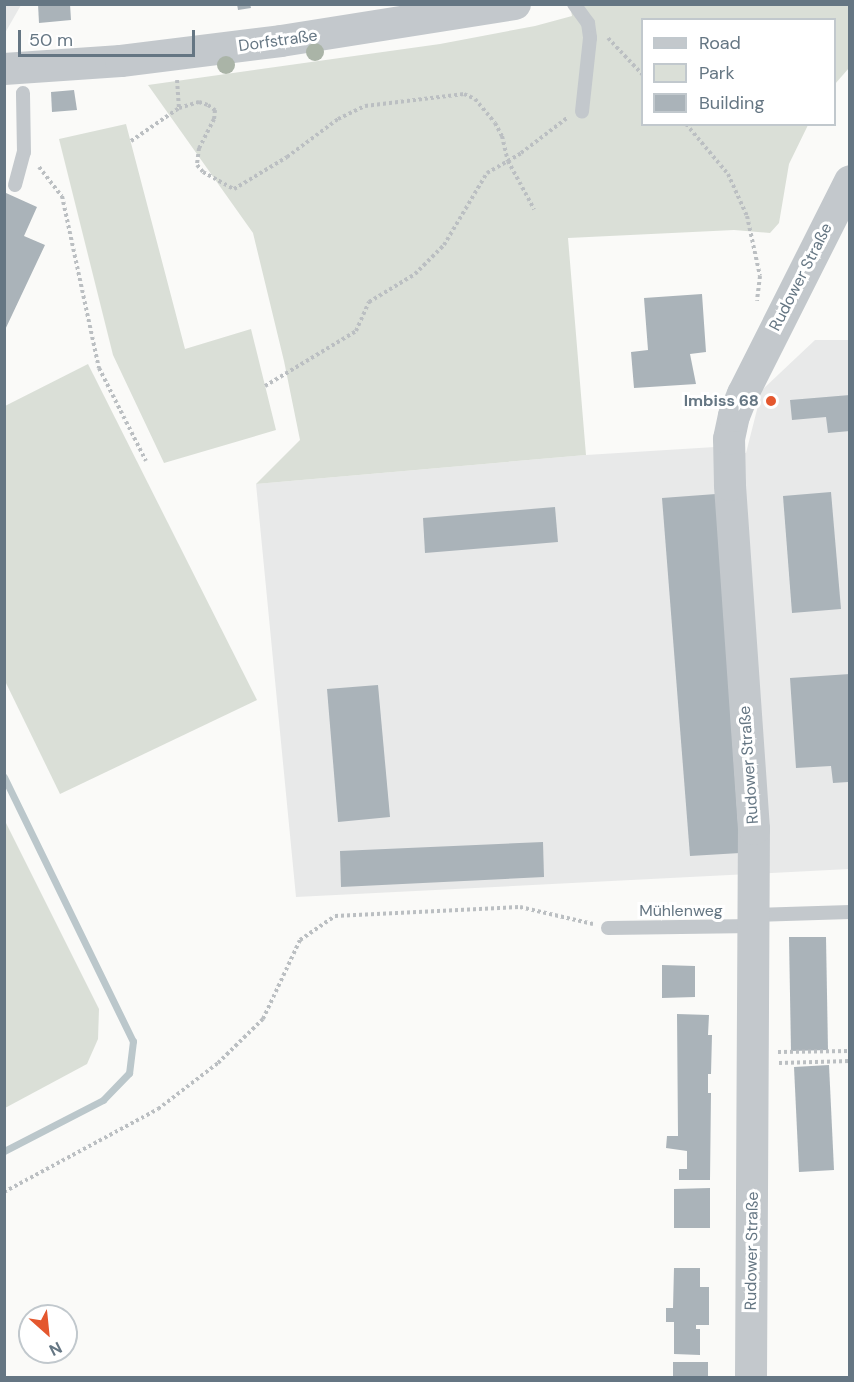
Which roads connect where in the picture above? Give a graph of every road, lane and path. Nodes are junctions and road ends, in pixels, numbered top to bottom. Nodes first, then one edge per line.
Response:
1 (515, 4) edge
2 (574, 4) edge
3 (588, 23) junction
4 (176, 73) dead end
5 (641, 73) edge
6 (14, 81) edge
7 (179, 108) junction
8 (582, 112) joint
9 (688, 126) edge
10 (130, 141) dead end
11 (24, 152) junction
12 (508, 161) junction
13 (849, 181) edge
14 (15, 184) dead end
15 (534, 209) dead end
16 (757, 308) dead end
17 (265, 386) dead end
18 (146, 460) dead end
19 (849, 912) edge
20 (754, 920) junction
21 (608, 928) joint
22 (849, 1051) edge
23 (754, 1058) junction
24 (849, 1061) edge
25 (4, 1192) edge
26 (751, 1377) edge

1 - 6 street, Dorfstraße
2 - 3 lane
3 - 5 path
3 - 8 lane
4 - 7 path
6 - 11 lane
7 - 10 path
7 - 12 path
8 - 12 path
9 - 16 path
11 - 14 lane
11 - 18 path
12 - 15 path
12 - 17 path
13 - 20 street, Rudower Straße
19 - 20 lane, Mühlenweg
20 - 21 lane, Mühlenweg
20 - 23 street, Rudower Straße
21 - 25 path
22 - 23 path
23 - 24 path
23 - 26 street, Rudower Straße

